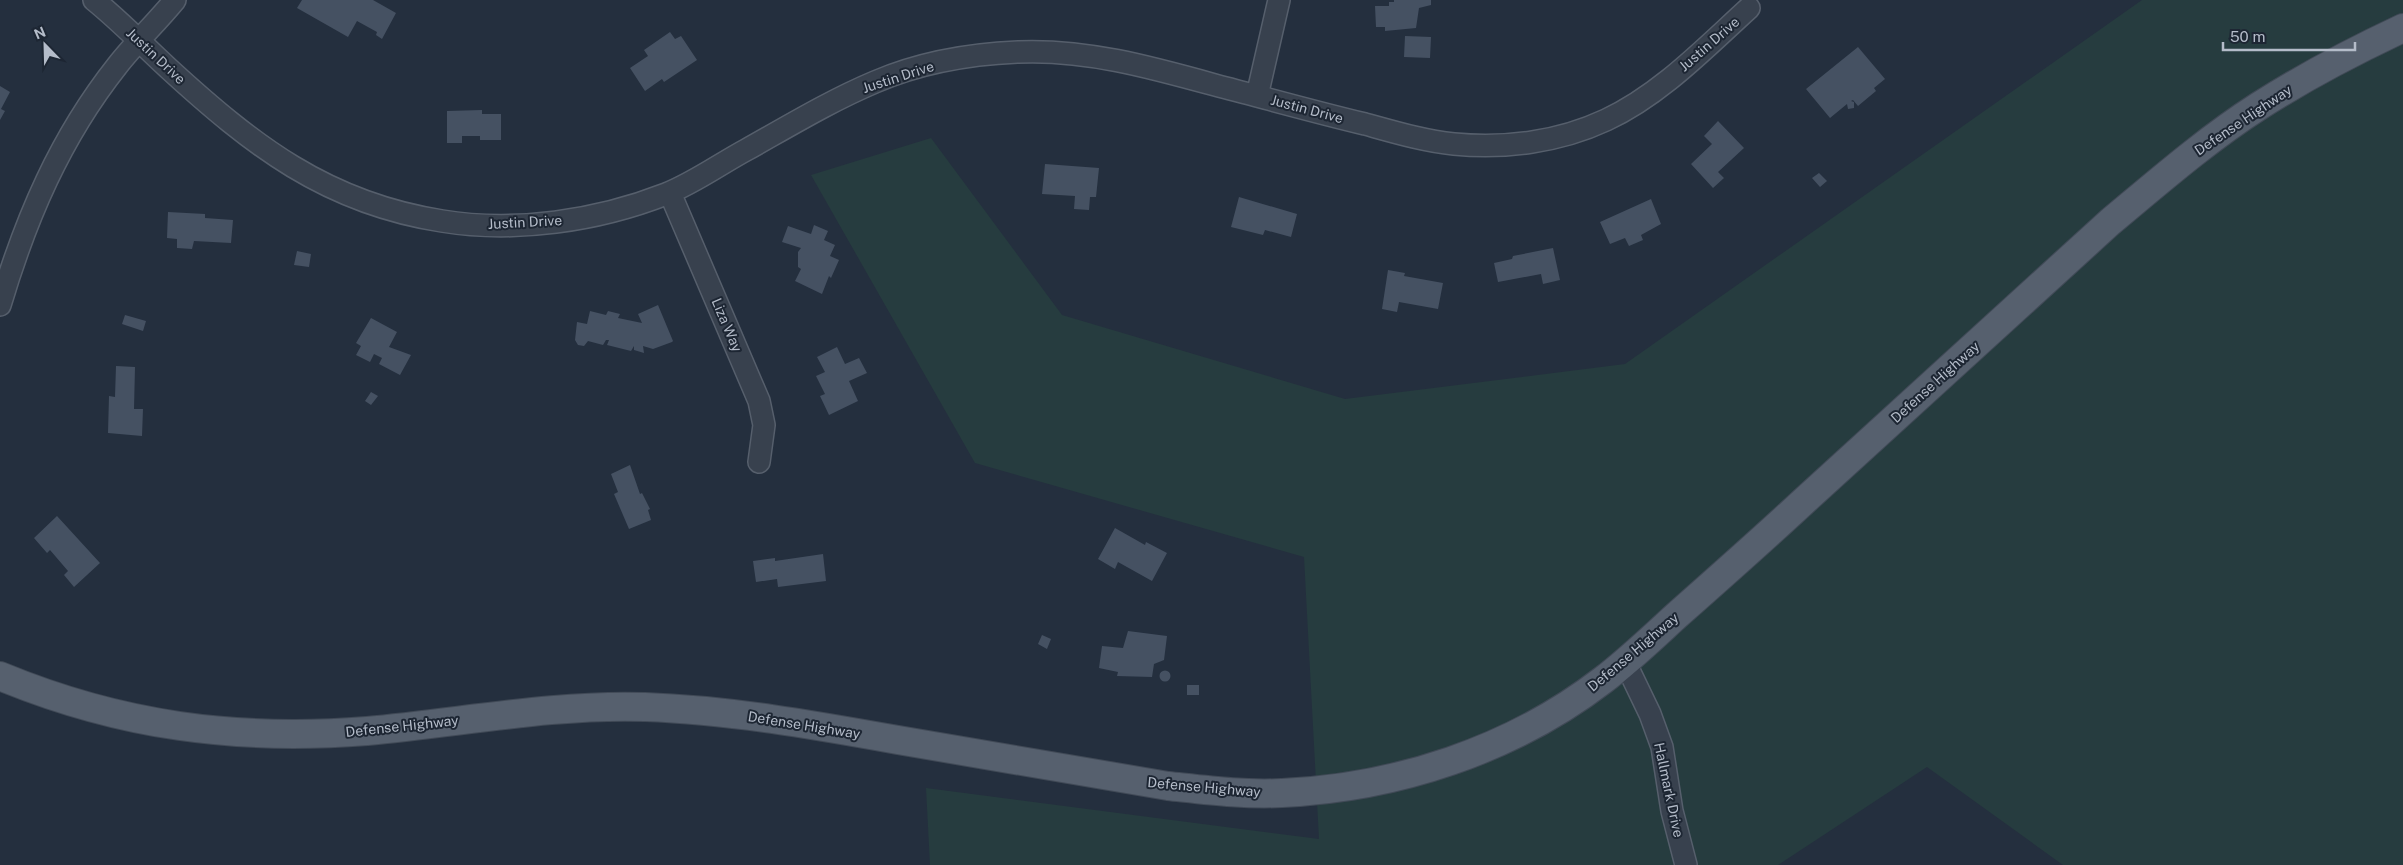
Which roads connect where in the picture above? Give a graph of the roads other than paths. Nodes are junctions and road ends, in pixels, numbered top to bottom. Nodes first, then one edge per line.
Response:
1 (94, 0) edge
2 (175, 0) edge
3 (1279, 0) edge
4 (1749, 8) dead end
5 (2403, 28) edge
6 (140, 41) junction
7 (1257, 96) junction
8 (670, 193) junction
9 (0, 305) edge
10 (760, 462) dead end
11 (1625, 662) junction
12 (0, 676) edge
13 (1686, 865) edge

1 - 6 street, Justin Drive
2 - 6 street
3 - 7 street
4 - 7 street, Justin Drive
5 - 11 main road, Defense Highway
6 - 8 street, Justin Drive
6 - 9 street
7 - 8 street, Justin Drive
8 - 10 street, Liza Way
11 - 12 main road, Defense Highway
11 - 13 street, Hallmark Drive

